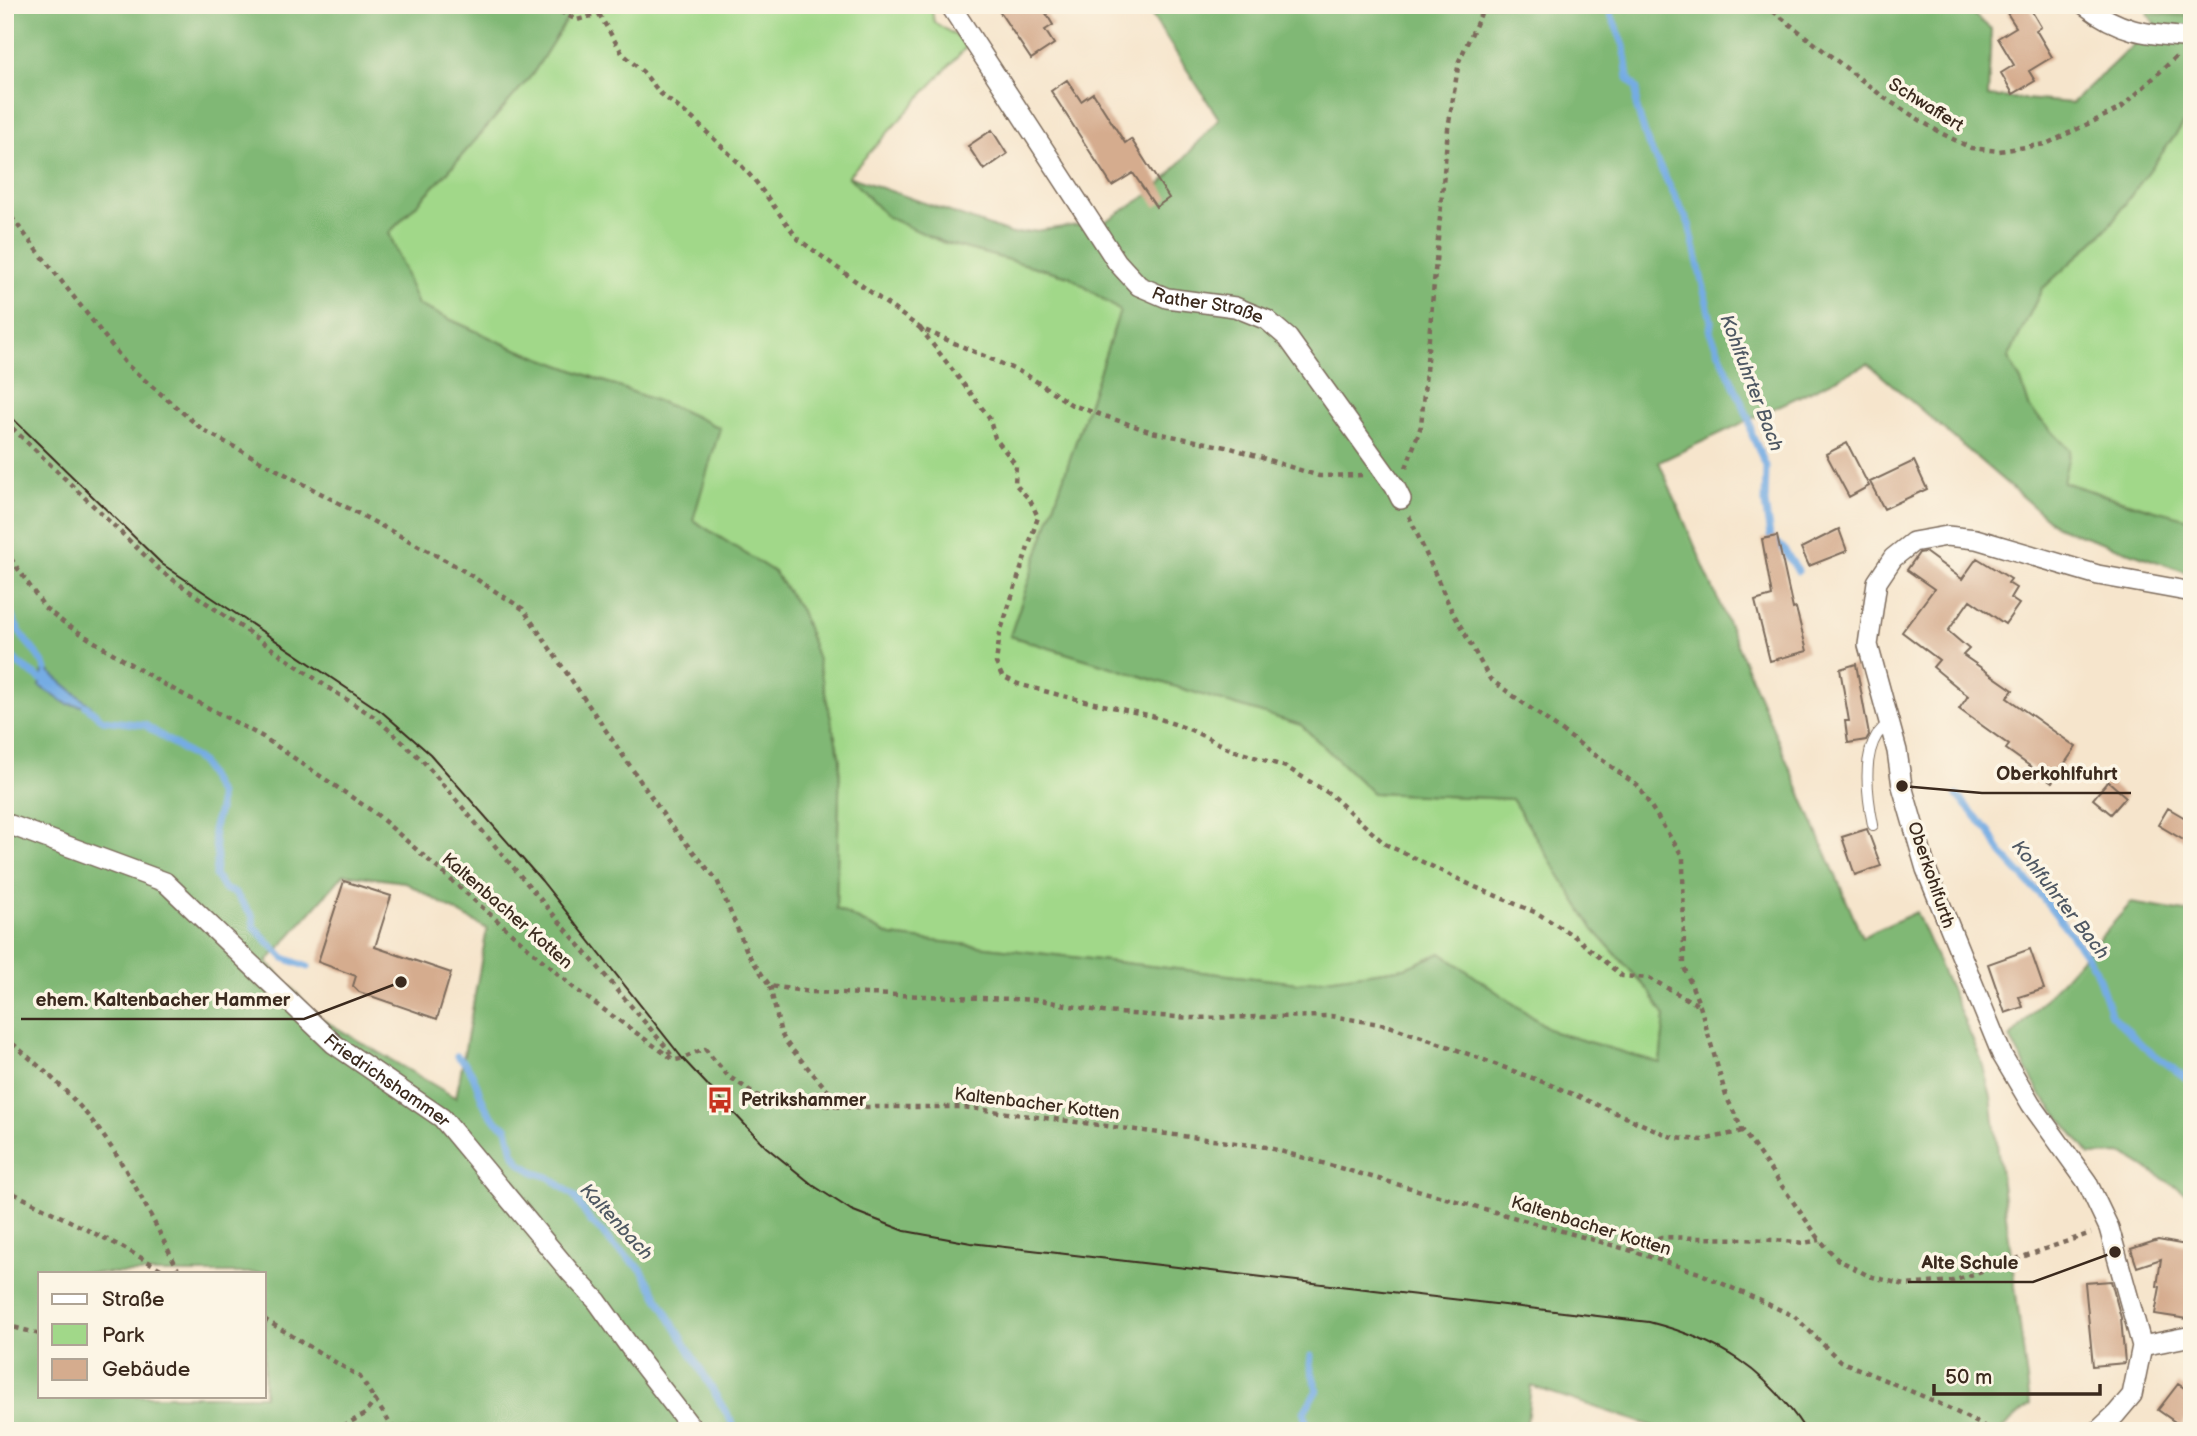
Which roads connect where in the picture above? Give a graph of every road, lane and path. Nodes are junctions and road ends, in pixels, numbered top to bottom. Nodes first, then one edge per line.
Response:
1 (554, 5) edge
2 (609, 5) edge
3 (950, 5) edge
4 (1485, 5) edge
5 (1765, 5) edge
6 (2085, 5) edge
7 (599, 14) junction
8 (2187, 45) edge
9 (5, 209) edge
10 (920, 328) junction
11 (5, 421) edge
12 (1393, 486) junction
13 (5, 550) edge
14 (2192, 592) edge
15 (1889, 722) junction
16 (5, 823) edge
17 (1873, 825) dead end
18 (770, 986) junction
19 (1700, 1006) junction
20 (5, 1037) edge
21 (674, 1060) junction
22 (842, 1107) junction
23 (1743, 1130) junction
24 (5, 1189) edge
25 (2109, 1227) junction
26 (1820, 1240) junction
27 (1629, 1251) junction
28 (166, 1272) edge
29 (180, 1272) edge
30 (266, 1320) edge
31 (5, 1325) edge
32 (38, 1333) edge
33 (2192, 1336) edge
34 (2142, 1346) junction
35 (376, 1399) junction
36 (334, 1431) edge
37 (398, 1431) edge
38 (694, 1431) edge
39 (1994, 1431) edge
40 (2098, 1431) edge

1 - 7 path
2 - 7 path
3 - 12 street, Rather Straße
4 - 12 path
5 - 8 path, Schwaffert
6 - 8 street
7 - 10 path
9 - 18 path
10 - 12 path
10 - 19 path
11 - 21 path
12 - 19 path
13 - 21 path, Kaltenbacher Kotten
14 - 15 street, Oberkohlfurth
15 - 17 lane
15 - 25 street, Oberkohlfurth
16 - 38 street, Friedrichshammer
18 - 22 path
18 - 23 path
19 - 23 path
20 - 29 path
21 - 22 path, Kaltenbacher Kotten
22 - 27 path, Kaltenbacher Kotten
23 - 26 path
24 - 28 path
25 - 26 path
25 - 34 street, Oberkohlfurth
26 - 27 path
27 - 39 path, Kaltenbacher Kotten
30 - 35 path
31 - 32 path
33 - 34 street
34 - 40 street
35 - 36 path
35 - 37 path

